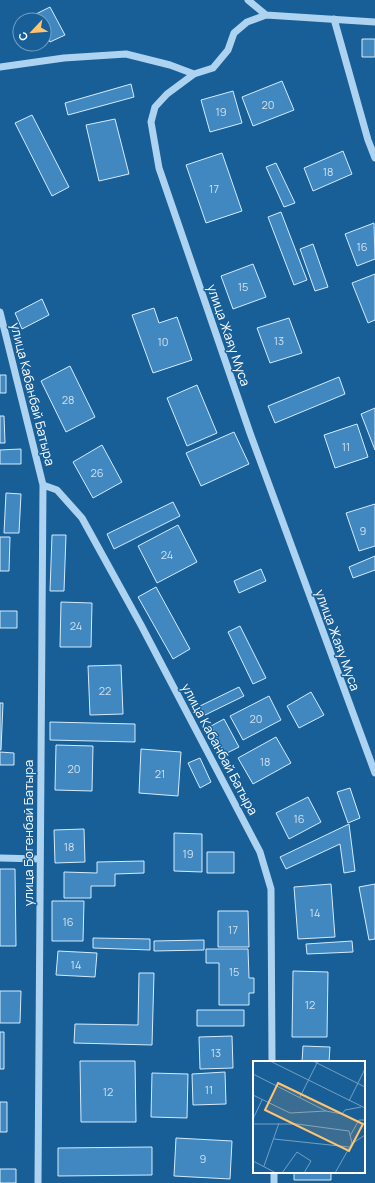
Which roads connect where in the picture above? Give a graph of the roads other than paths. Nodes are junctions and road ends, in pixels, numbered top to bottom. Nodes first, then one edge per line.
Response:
1 (248, 0) edge
2 (266, 15) junction
3 (334, 19) junction
4 (375, 22) edge
5 (0, 67) edge
6 (194, 74) junction
7 (375, 158) edge
8 (0, 312) edge
9 (43, 484) junction
10 (375, 773) edge
11 (0, 858) edge
12 (40, 860) junction
13 (272, 1061) edge
14 (38, 1183) edge

1 - 2 street
2 - 3 street, улица Жаяу Муса
2 - 6 street, улица Жаяу Муса
3 - 4 street, улица Жаяу Муса
3 - 7 street
5 - 6 street
6 - 10 street, улица Жаяу Муса
8 - 9 street, улица Кабанбай Батыра
9 - 12 street, улица Богенбай Батыра
9 - 13 street, улица Кабанбай Батыра
11 - 12 street
12 - 14 street, улица Богенбай Батыра

